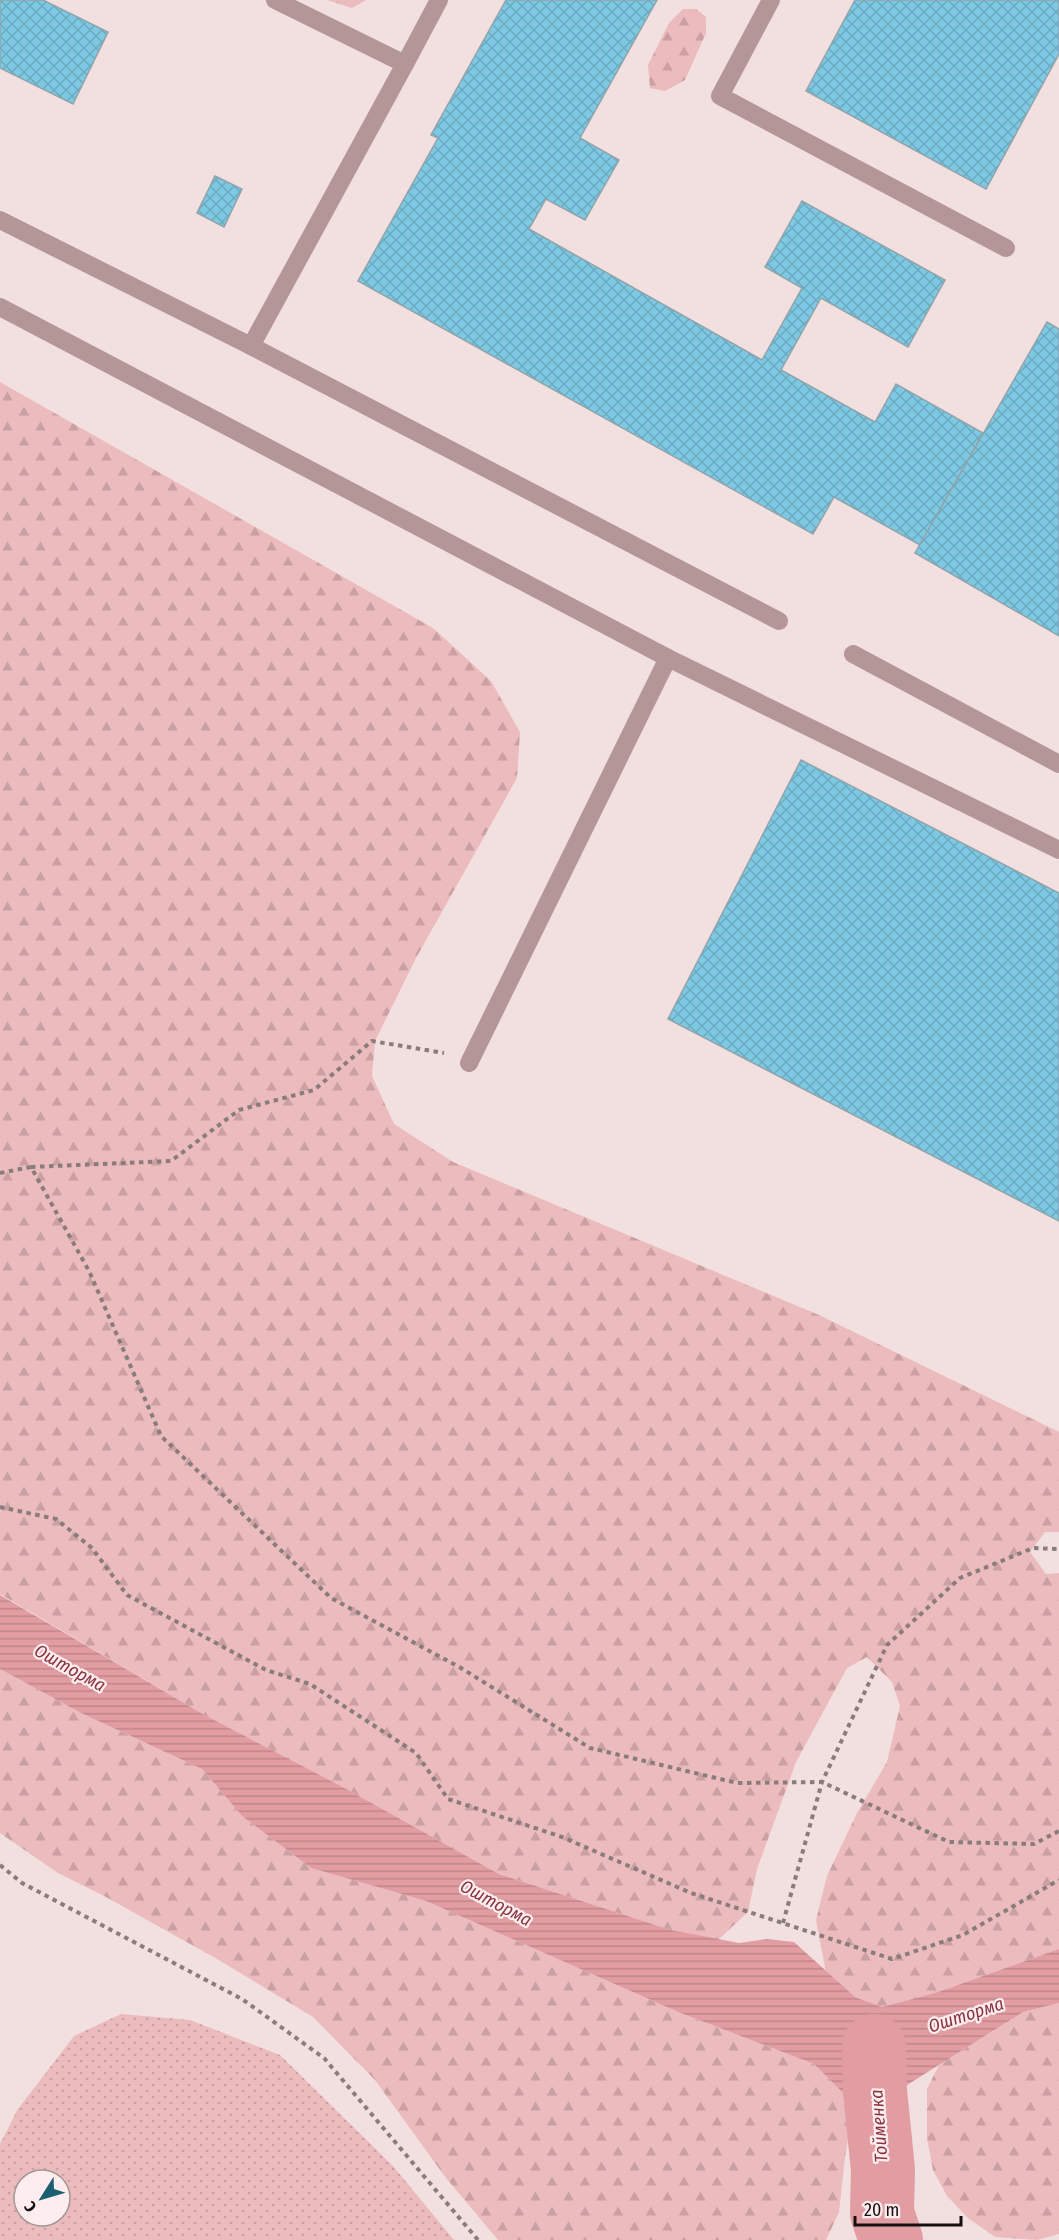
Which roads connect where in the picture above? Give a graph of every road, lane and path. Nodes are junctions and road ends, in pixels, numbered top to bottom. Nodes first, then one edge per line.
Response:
1 (274, 0) edge
2 (439, 0) edge
3 (771, 0) edge
4 (405, 64) junction
5 (0, 220) edge
6 (1006, 248) dead end
7 (0, 307) edge
8 (250, 346) junction
9 (779, 621) dead end
10 (853, 654) dead end
11 (668, 658) junction
12 (1059, 764) edge
13 (1059, 850) edge
14 (469, 1064) joint
15 (30, 1167) junction
16 (0, 1173) edge
17 (0, 1507) edge
18 (1059, 1549) edge
19 (822, 1782) junction
20 (1059, 1832) edge
21 (0, 1865) edge
22 (1059, 1880) edge
23 (783, 1923) junction
24 (478, 2240) edge

1 - 4 lane
2 - 4 lane
3 - 6 lane
4 - 8 lane
5 - 8 lane
7 - 11 lane
8 - 9 lane
10 - 12 lane
11 - 13 lane
11 - 14 lane
14 - 15 path
15 - 16 path
15 - 19 path
17 - 23 path
18 - 19 path
19 - 20 path
19 - 23 path
21 - 24 path
22 - 23 path

